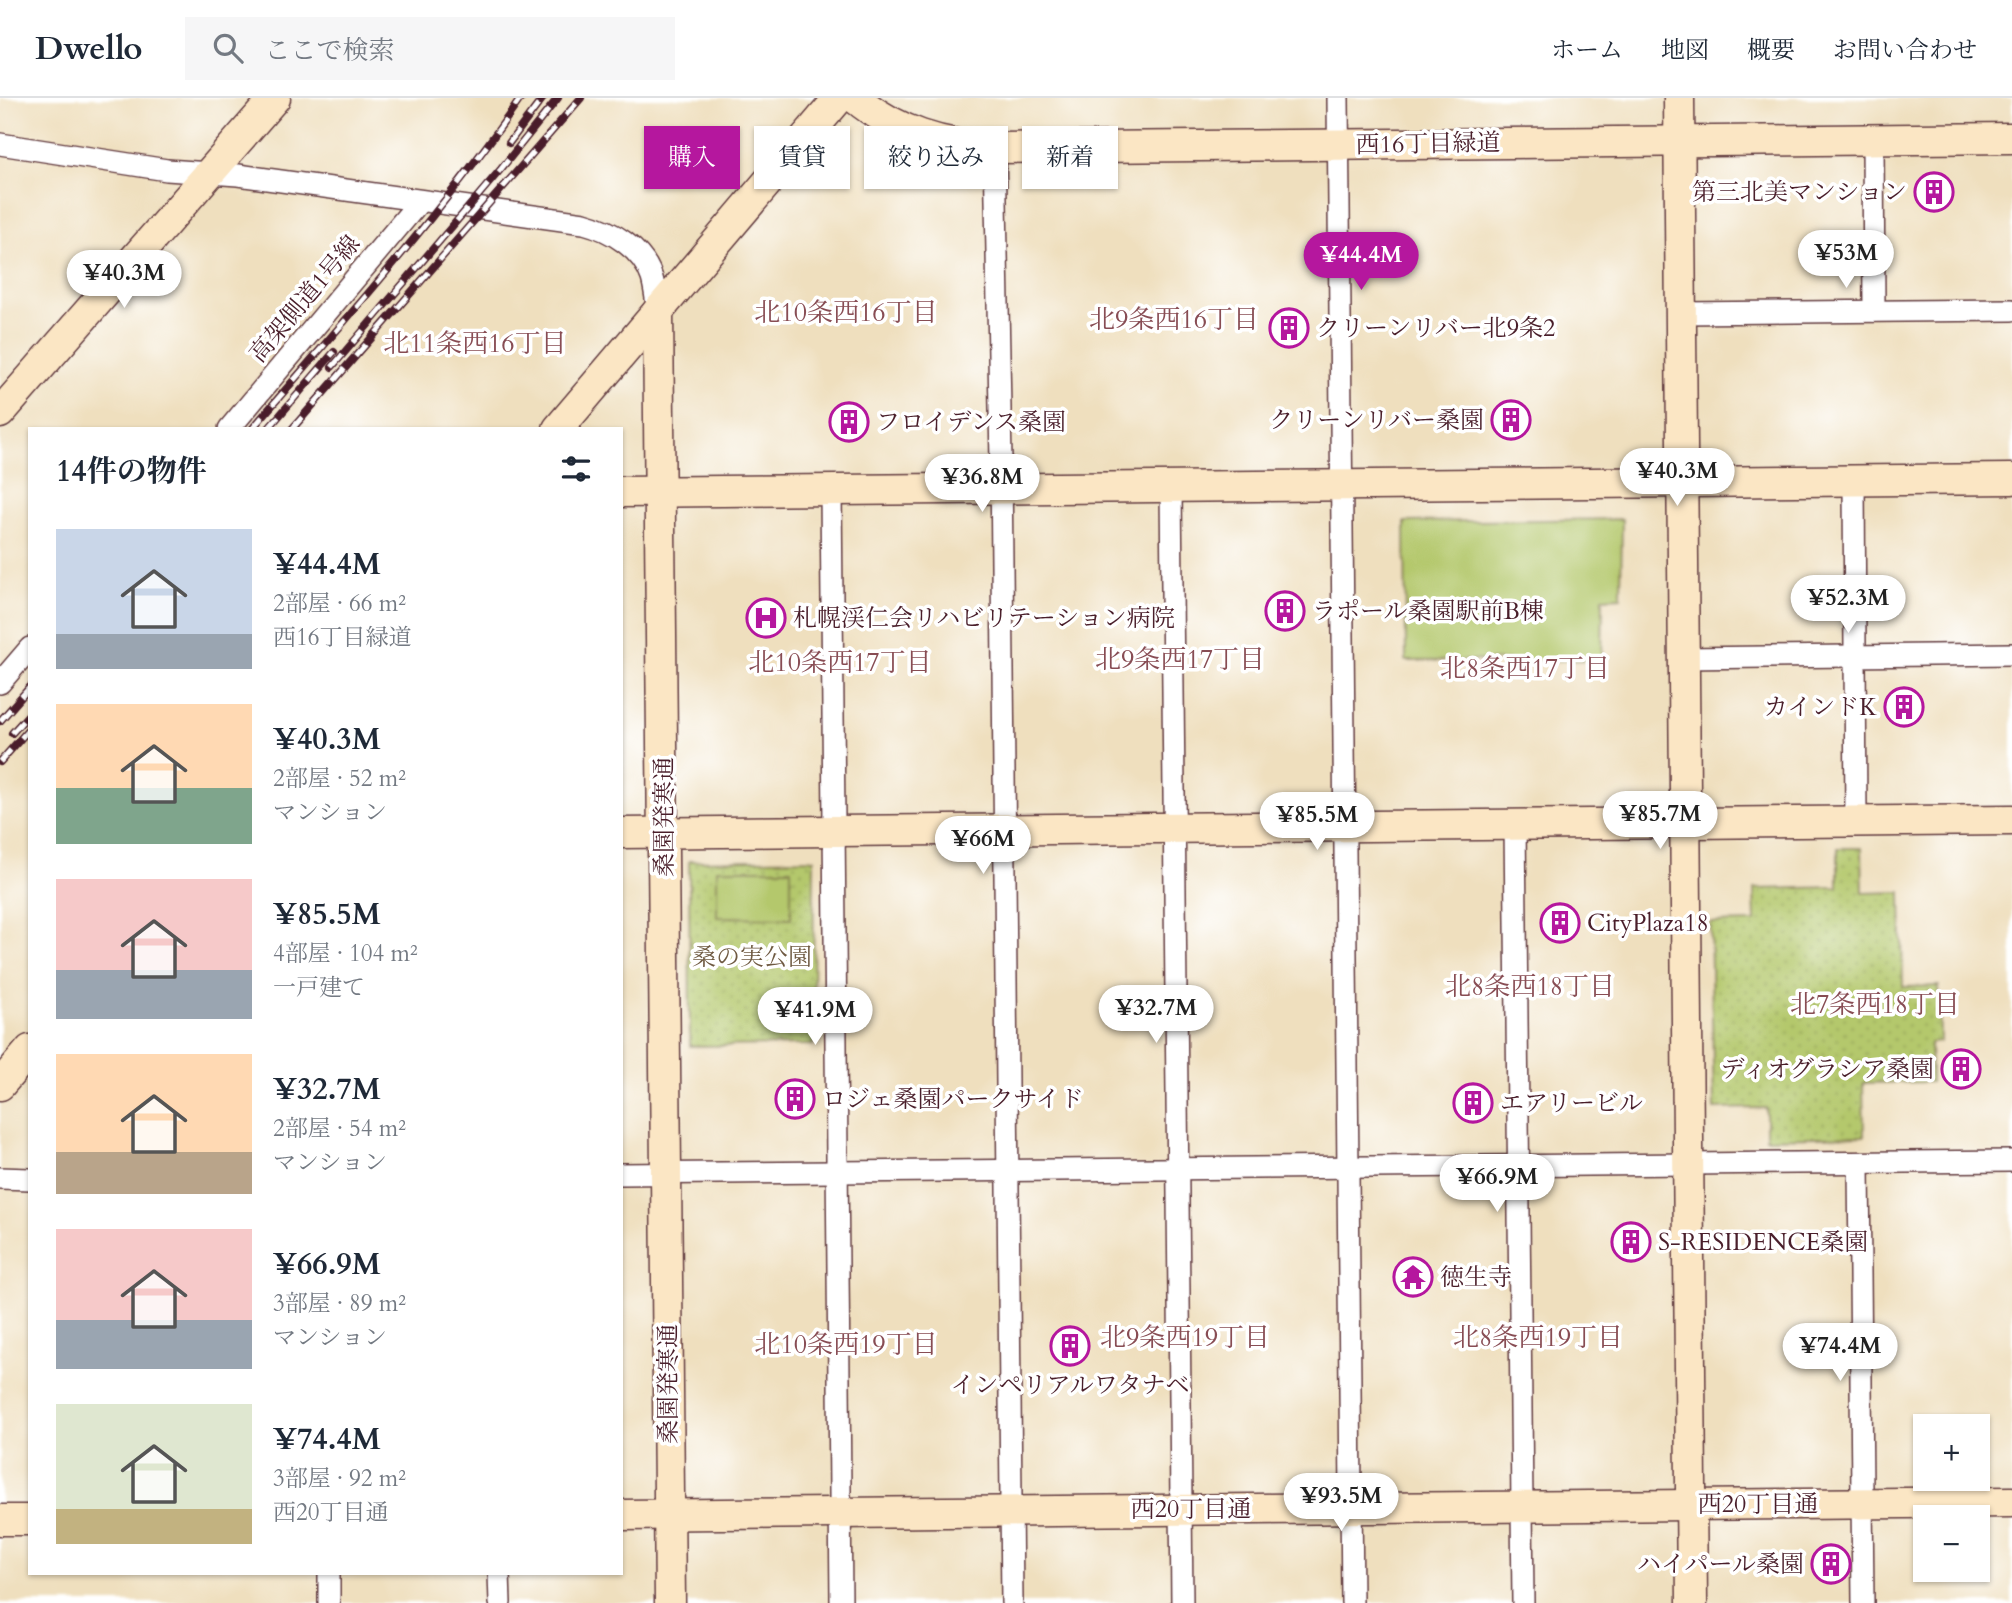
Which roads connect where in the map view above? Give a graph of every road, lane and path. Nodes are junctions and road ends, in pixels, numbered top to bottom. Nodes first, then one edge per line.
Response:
1 (275, 98) edge
2 (839, 98) edge
3 (855, 98) edge
4 (1338, 98) edge
5 (1679, 98) edge
6 (899, 126) edge
7 (2012, 138) edge
8 (1873, 140) junction
9 (1680, 142) junction
10 (0, 144) edge
11 (1339, 145) junction
12 (1008, 148) edge
13 (209, 173) junction
14 (996, 189) edge
15 (420, 201) junction
16 (2012, 310) edge
17 (657, 311) junction
18 (1874, 311) junction
19 (1681, 313) junction
20 (4, 400) edge
21 (231, 427) edge
22 (560, 427) edge
23 (2012, 479) edge
24 (1854, 481) junction
25 (1683, 483) junction
26 (1341, 486) junction
27 (1171, 487) junction
28 (1001, 489) junction
29 (831, 490) junction
30 (661, 491) junction
31 (623, 492) edge
32 (28, 650) edge
33 (2012, 654) edge
34 (1853, 656) junction
35 (1684, 658) junction
36 (0, 683) edge
37 (2012, 820) edge
38 (1686, 822) junction
39 (1856, 822) junction
40 (1515, 824) junction
41 (1345, 826) junction
42 (1175, 828) junction
43 (1004, 829) junction
44 (834, 831) junction
45 (664, 832) junction
46 (623, 833) edge
47 (28, 1052) edge
48 (0, 1085) edge
49 (2012, 1161) edge
50 (1859, 1163) junction
51 (1688, 1164) junction
52 (1348, 1166) junction
53 (1518, 1166) junction
54 (1178, 1168) junction
55 (1007, 1170) junction
56 (836, 1171) junction
57 (666, 1173) junction
58 (623, 1174) edge
59 (0, 1178) edge
60 (28, 1178) edge
61 (2012, 1502) edge
62 (1862, 1503) junction
63 (1691, 1504) junction
64 (1522, 1506) junction
65 (1351, 1508) junction
66 (1181, 1509) junction
67 (1010, 1511) junction
68 (840, 1512) junction
69 (623, 1514) edge
70 (669, 1514) junction
71 (0, 1520) edge
72 (28, 1520) edge
73 (329, 1575) edge
74 (499, 1575) edge
75 (329, 1603) edge
76 (500, 1603) edge
77 (670, 1603) edge
78 (841, 1603) edge
79 (1012, 1603) edge
80 (1182, 1603) edge
81 (1352, 1603) edge
82 (1523, 1603) edge
83 (1692, 1603) edge
84 (1863, 1603) edge

1 - 13 street
2 - 17 street
3 - 6 street, 西16丁目緑道
4 - 11 street
5 - 9 street
7 - 8 street, 西16丁目緑道
8 - 9 street, 西16丁目緑道
8 - 18 street
9 - 11 street, 西16丁目緑道
9 - 19 street
10 - 13 street
11 - 12 street, 西16丁目緑道
11 - 26 street
13 - 15 street
13 - 20 street
14 - 28 street
15 - 17 street
15 - 21 street, 高架側道1号線
16 - 18 street
17 - 22 street
17 - 30 street, 桑園発寒通
18 - 19 street
19 - 25 street
23 - 24 street
24 - 25 street
24 - 34 street
25 - 26 street
25 - 35 street
26 - 27 street
26 - 41 street
27 - 28 street
27 - 42 street
28 - 29 street
28 - 43 street
29 - 30 street
29 - 44 street
30 - 31 street
30 - 45 street, 桑園発寒通
32 - 36 street
33 - 34 street
34 - 35 street
34 - 39 street
35 - 38 street
37 - 39 street
38 - 39 street
38 - 40 street
38 - 51 street
40 - 41 street
40 - 53 street
41 - 42 street
41 - 52 street
42 - 43 street
42 - 54 street
43 - 44 street
43 - 55 street
44 - 45 street
44 - 56 street
45 - 46 street
45 - 57 street, 桑園発寒通
47 - 48 street
49 - 50 street
50 - 51 street
50 - 62 street
51 - 53 street
51 - 63 street
52 - 53 street
52 - 54 street
52 - 65 street
53 - 64 street
54 - 55 street
54 - 66 street
55 - 56 street
55 - 67 street
56 - 57 street
56 - 68 street
57 - 58 street
57 - 70 street, 桑園発寒通
59 - 60 street
61 - 62 street, 西20丁目通
62 - 63 street, 西20丁目通
62 - 84 street
63 - 64 street, 西20丁目通
63 - 83 street
64 - 65 street, 西20丁目通
64 - 82 street
65 - 66 street, 西20丁目通
65 - 81 street
66 - 67 street, 西20丁目通
66 - 80 street
67 - 68 street, 西20丁目通
67 - 79 street
68 - 70 street, 西20丁目通
68 - 78 street
69 - 70 street, 西20丁目通
70 - 77 street, 桑園発寒通
71 - 72 street
73 - 75 street
74 - 76 street

